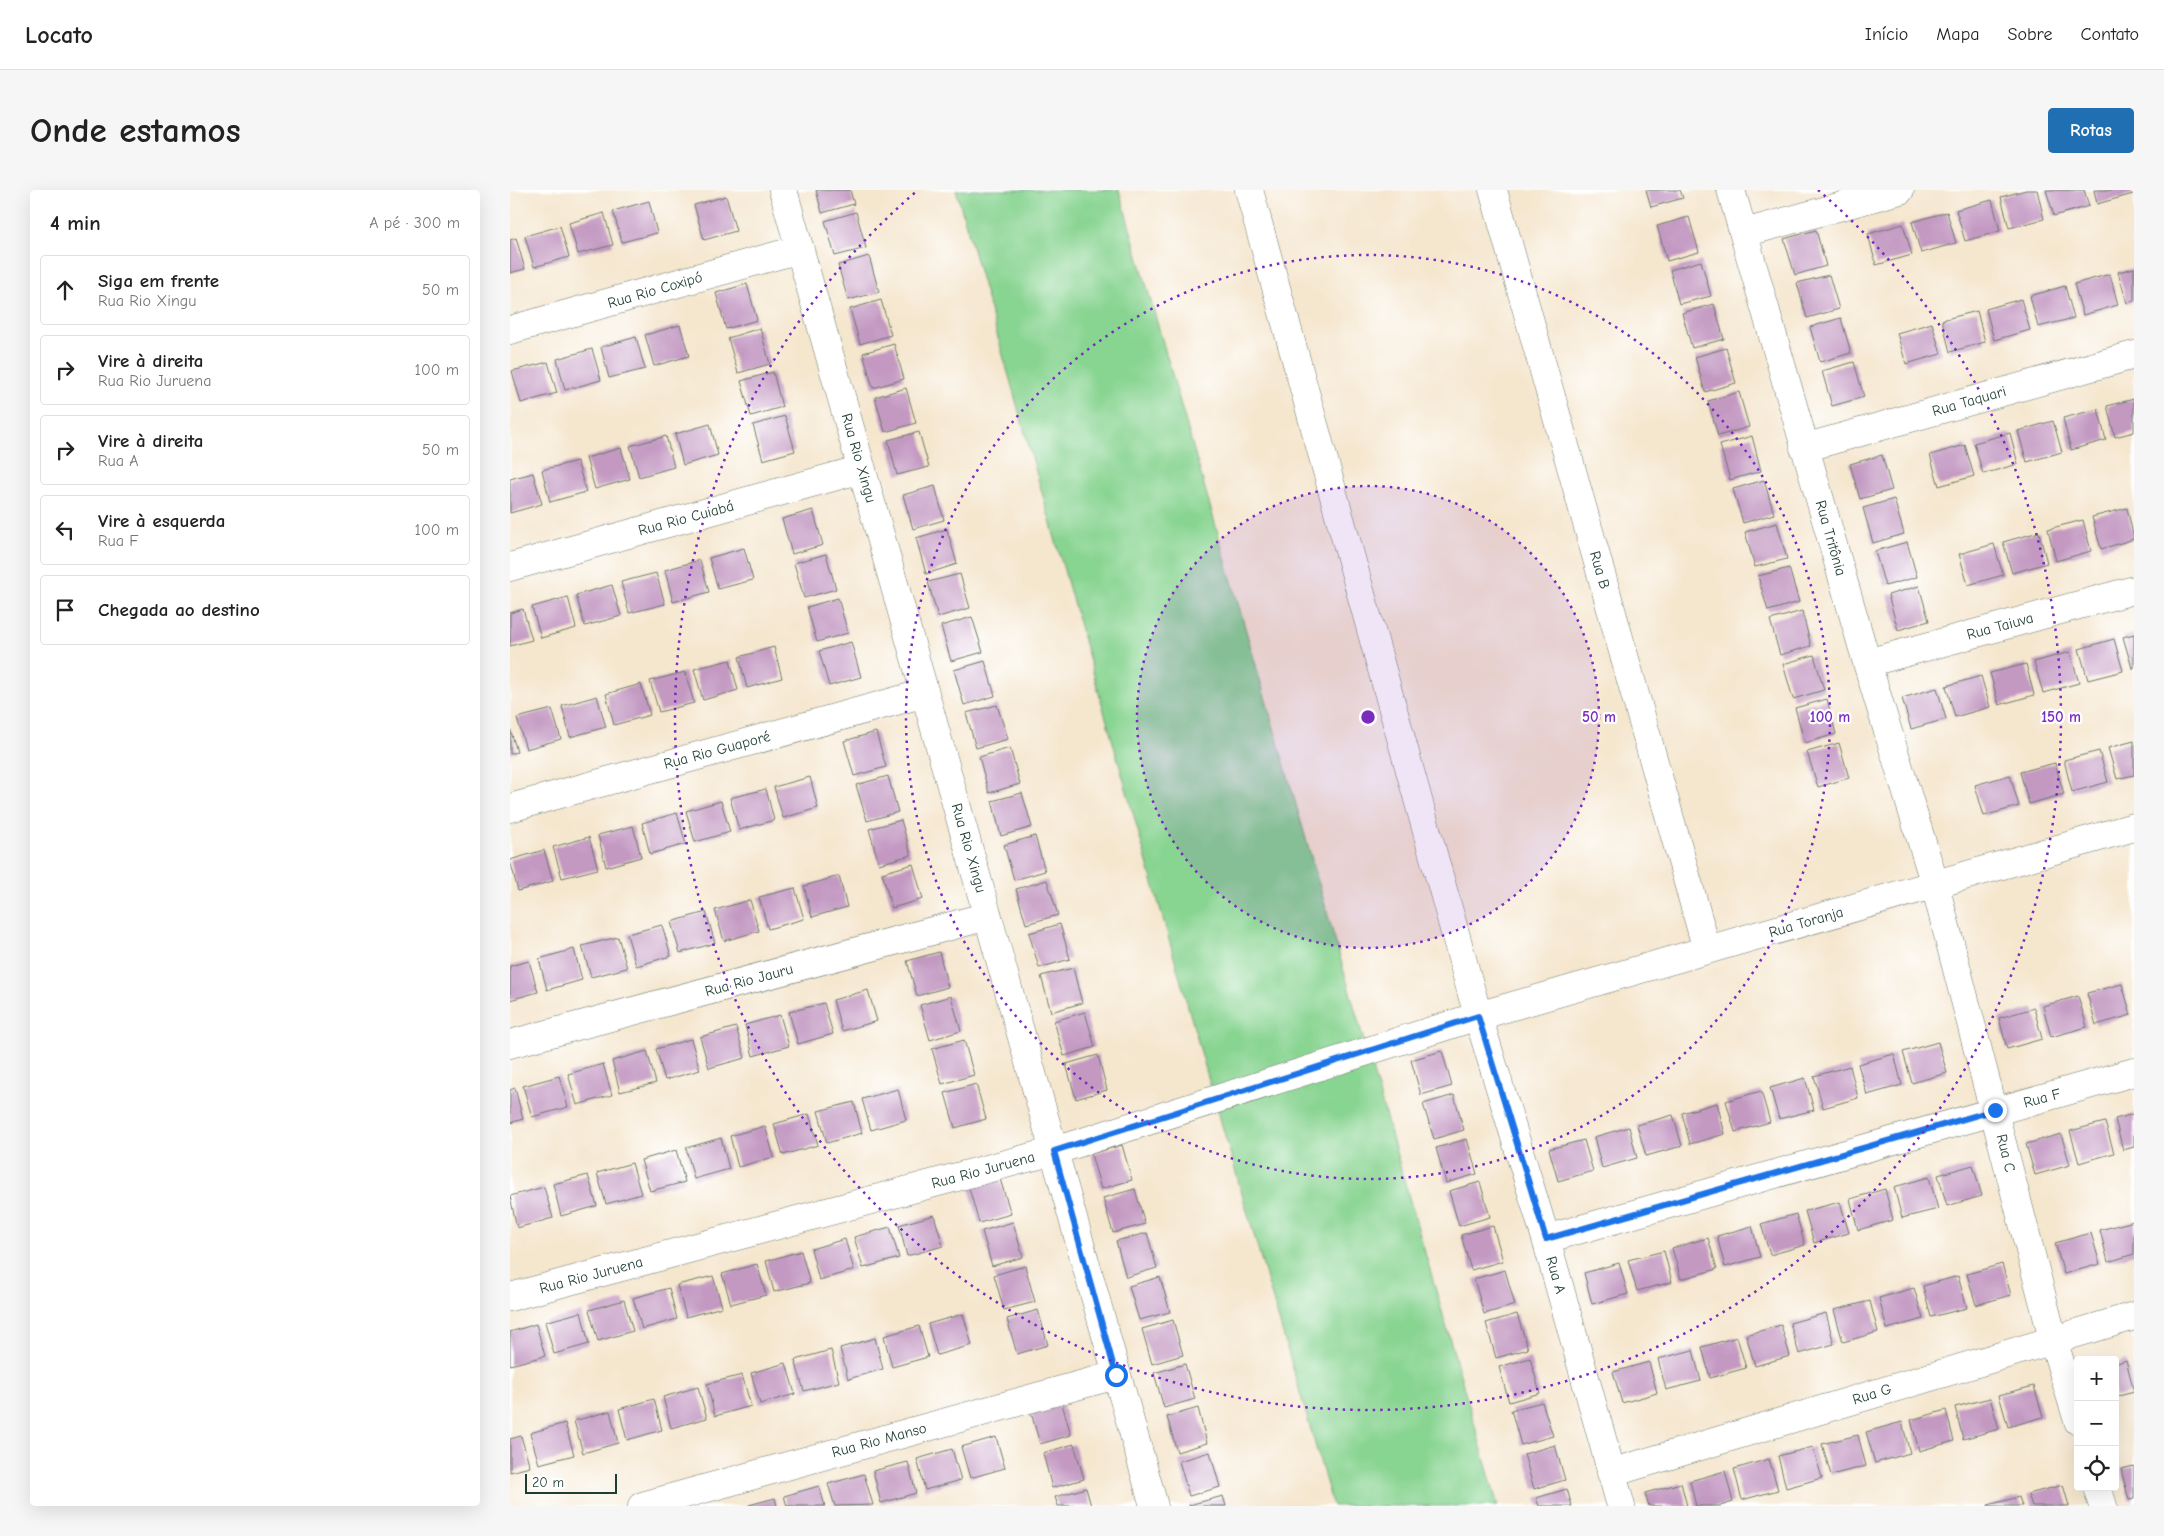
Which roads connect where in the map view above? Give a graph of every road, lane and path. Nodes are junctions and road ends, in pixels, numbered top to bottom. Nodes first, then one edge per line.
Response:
1 (783, 190) edge
2 (1249, 190) edge
3 (1493, 190) edge
4 (1731, 190) edge
5 (1900, 190) edge
6 (1744, 233) junction
7 (800, 249) junction
8 (510, 330) edge
9 (2134, 355) edge
10 (1804, 448) junction
11 (862, 469) junction
12 (510, 566) edge
13 (2134, 590) edge
14 (1867, 663) junction
15 (925, 693) junction
16 (510, 808) edge
17 (2134, 827) edge
18 (1935, 884) junction
19 (988, 916) junction
20 (1707, 950) junction
21 (1478, 1016) junction
22 (510, 1044) edge
23 (2134, 1072) edge
24 (1995, 1110) junction
25 (1054, 1151) junction
26 (1546, 1239) junction
27 (510, 1297) edge
28 (2134, 1316) edge
29 (2054, 1339) junction
30 (1116, 1375) junction
31 (2074, 1407) edge
32 (1611, 1473) junction
33 (2098, 1491) edge
34 (642, 1506) edge
35 (1154, 1506) edge
36 (1621, 1506) edge
37 (2103, 1506) edge

1 - 7 street, Rua Rio Xingu
2 - 21 street, Rua A
3 - 20 street, Rua B
4 - 6 street, Rua Tritônia
5 - 6 street
6 - 10 street, Rua Tritônia
7 - 8 street, Rua Rio Coxipó
7 - 11 street, Rua Rio Xingu
9 - 10 street, Rua Taquari
10 - 14 street, Rua Tritônia
11 - 12 street, Rua Rio Cuiabá
11 - 15 street, Rua Rio Xingu
13 - 14 street, Rua Taiuva
14 - 18 street, Rua Tritônia
15 - 16 street, Rua Rio Guaporé
15 - 19 street, Rua Rio Xingu
17 - 18 street, Rua Toranja
18 - 20 street, Rua Toranja
18 - 24 street, Rua C
19 - 22 street, Rua Rio Jauru
19 - 25 street, Rua Rio Xingu
20 - 21 street, Rua Toranja
21 - 25 street, Rua Rio Juruena
21 - 26 street, Rua A
23 - 24 street, Rua F
24 - 26 street, Rua F
24 - 29 street, Rua C
25 - 27 street, Rua Rio Juruena
25 - 30 street, Rua Rio Xingu
26 - 32 street, Rua A
28 - 29 street, Rua G
29 - 31 street, Rua C
29 - 32 street, Rua G
30 - 34 street, Rua Rio Manso
30 - 35 street, Rua Rio Xingu
32 - 36 street, Rua A
33 - 37 street

